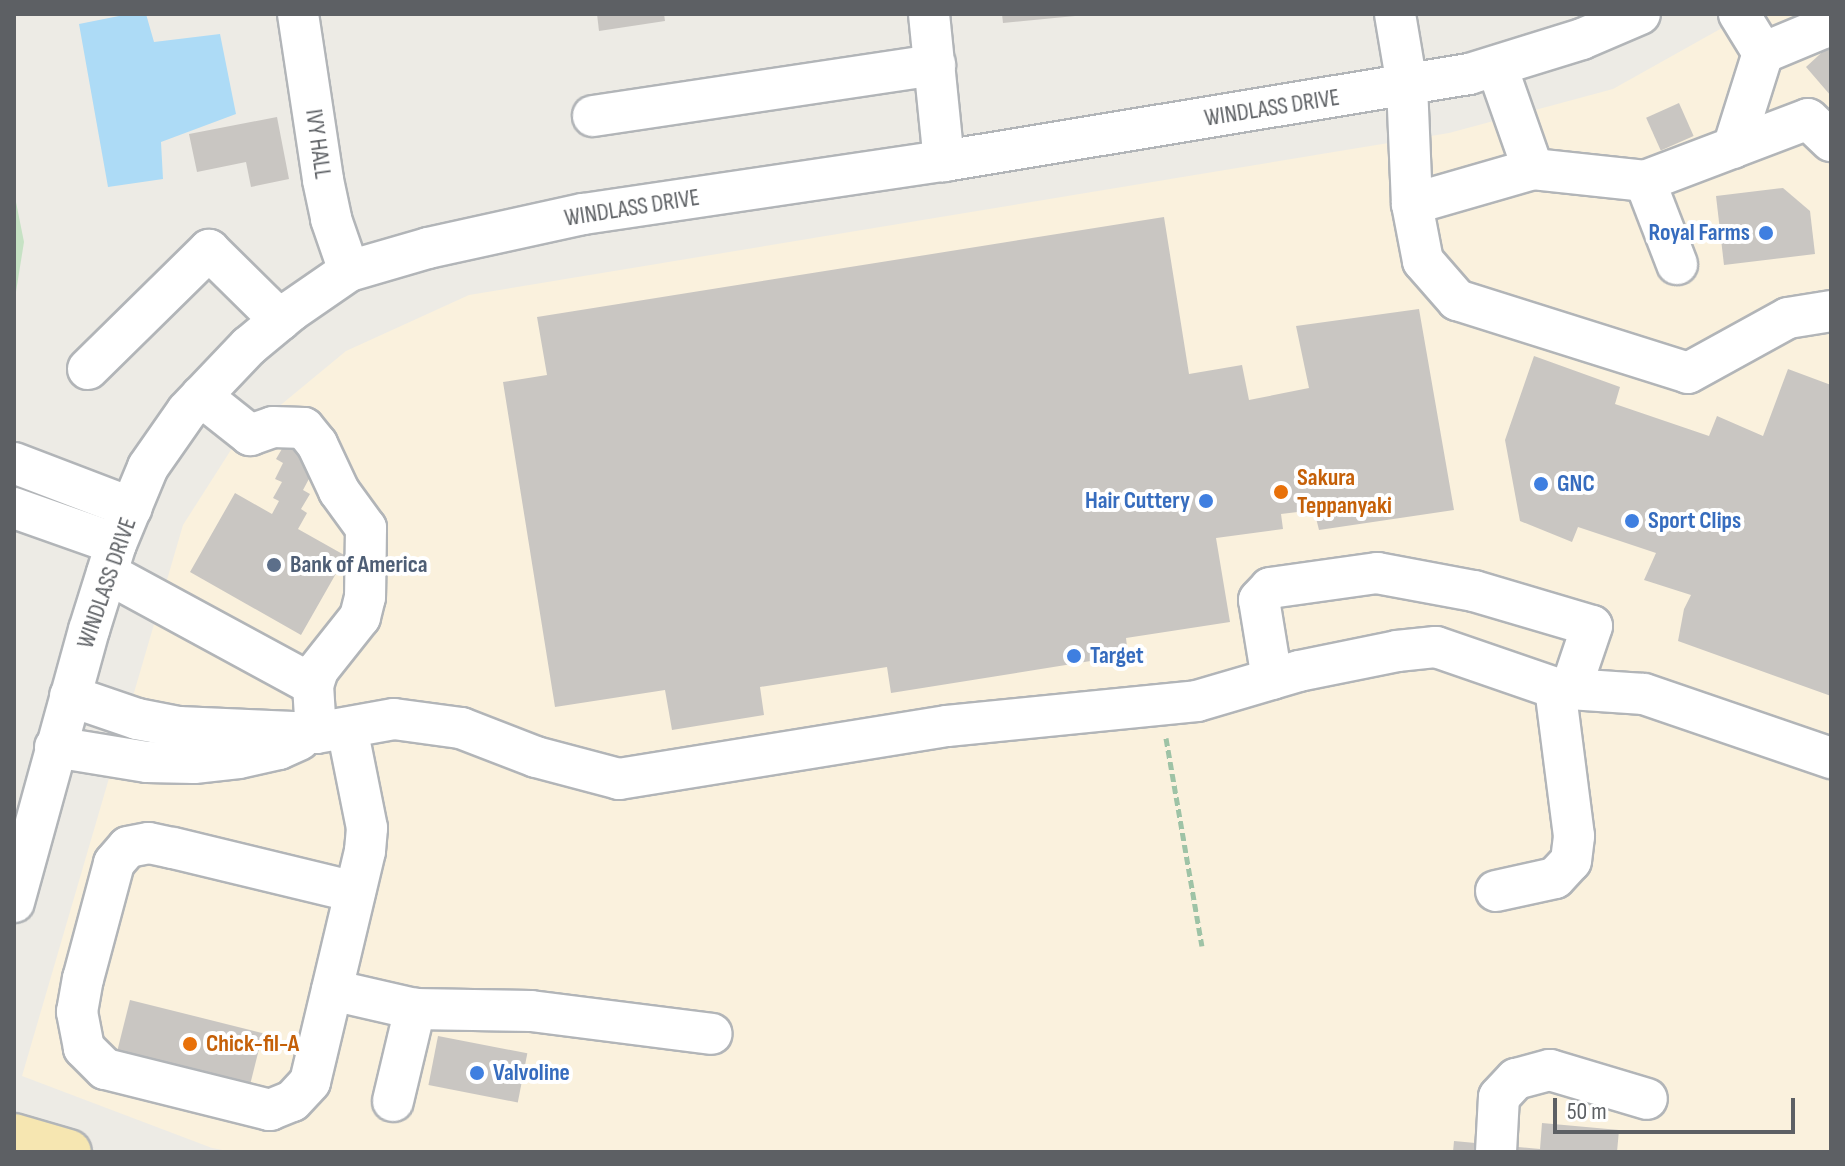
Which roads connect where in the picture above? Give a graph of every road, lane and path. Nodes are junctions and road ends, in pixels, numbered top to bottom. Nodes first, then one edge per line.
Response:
1 (298, 14) edge
2 (929, 14) edge
3 (1395, 14) edge
4 (1640, 14) edge
5 (1739, 14) edge
6 (1831, 20) edge
7 (1763, 53) junction
8 (935, 65) junction
9 (1497, 67) junction
10 (1407, 85) junction
11 (593, 116) dead end
12 (1831, 141) edge
13 (1733, 148) junction
14 (944, 161) junction
15 (1533, 169) junction
16 (1645, 181) junction
17 (1412, 204) junction
18 (1677, 264) dead end
19 (349, 271) junction
20 (1831, 311) edge
21 (280, 320) junction
22 (88, 369) dead end
23 (201, 396) junction
24 (14, 463) edge
25 (14, 508) edge
26 (132, 508) junction
27 (111, 558) junction
28 (1272, 679) junction
29 (313, 685) junction
30 (1563, 688) junction
31 (70, 696) junction
32 (1161, 705) junction
33 (331, 730) junction
34 (55, 747) junction
35 (1831, 758) edge
36 (1496, 891) dead end
37 (355, 892) junction
38 (14, 902) edge
39 (1202, 946) dead end
40 (332, 990) junction
41 (415, 1009) junction
42 (712, 1034) dead end
43 (1647, 1099) dead end
44 (393, 1101) dead end
45 (14, 1136) edge
46 (69, 1152) edge
47 (1496, 1152) edge

1 - 19 street, IVY HALL
2 - 8 street
3 - 10 street
4 - 9 street, WINDLASS DRIVE
5 - 7 street
6 - 7 street
7 - 13 street
8 - 11 street
8 - 14 street
9 - 10 street, WINDLASS DRIVE
9 - 15 street
10 - 14 street, WINDLASS DRIVE
10 - 17 street
12 - 13 street
13 - 16 street
14 - 19 street, WINDLASS DRIVE
15 - 16 street
15 - 17 street
16 - 18 street
17 - 20 street
19 - 21 street, WINDLASS DRIVE
21 - 22 street
21 - 23 street, WINDLASS DRIVE
23 - 26 street, WINDLASS DRIVE
23 - 29 street
24 - 26 street
25 - 27 street
26 - 27 street, WINDLASS DRIVE
27 - 29 street
27 - 31 street, WINDLASS DRIVE
28 - 30 street
28 - 30 street
28 - 32 street
29 - 33 street
30 - 35 street
30 - 36 street
31 - 33 street
31 - 34 street, WINDLASS DRIVE
32 - 33 street
32 - 39 path
33 - 34 street
33 - 37 street
34 - 38 street, WINDLASS DRIVE
37 - 40 street
37 - 40 street
40 - 41 street
41 - 42 street
41 - 44 street
43 - 47 street
45 - 46 main road

